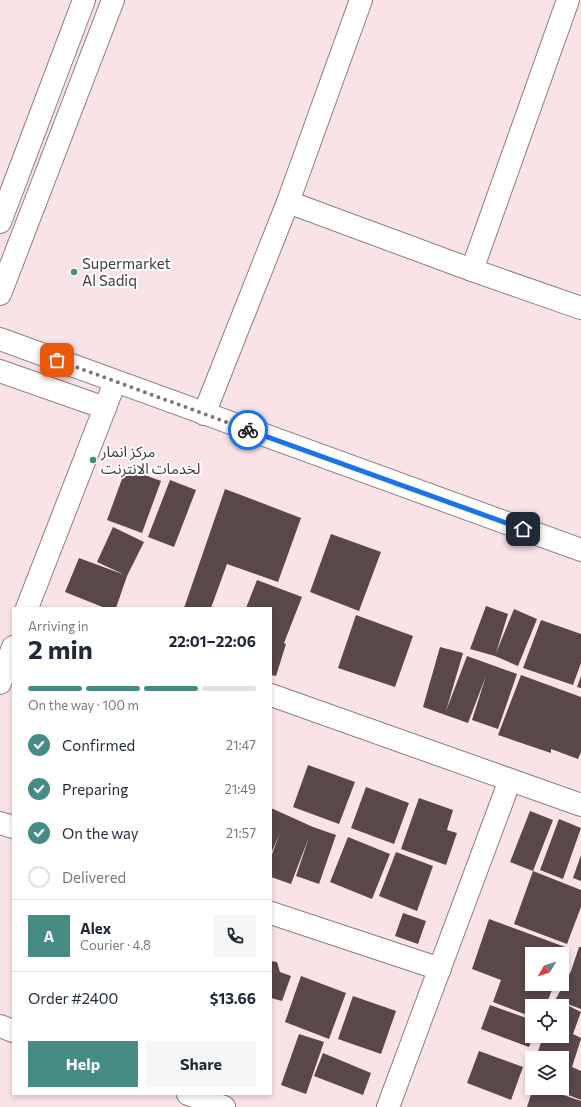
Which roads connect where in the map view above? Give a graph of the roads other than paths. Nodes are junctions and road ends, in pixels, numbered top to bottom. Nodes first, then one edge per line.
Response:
1 (84, 0) edge
2 (113, 0) edge
3 (361, 0) edge
4 (568, 0) edge
5 (288, 202) junction
6 (0, 222) edge
7 (472, 270) junction
8 (0, 294) edge
9 (581, 308) edge
10 (0, 339) edge
11 (0, 371) edge
12 (115, 382) junction
13 (105, 408) junction
14 (204, 414) junction
15 (581, 550) edge
16 (27, 607) edge
17 (12, 650) edge
18 (0, 684) edge
19 (272, 695) edge
20 (510, 780) junction
21 (581, 805) edge
22 (0, 823) edge
23 (12, 827) edge
24 (272, 913) edge
25 (440, 969) junction
26 (0, 1026) edge
27 (12, 1031) edge
28 (191, 1095) edge
29 (224, 1107) edge
30 (388, 1107) edge

1 - 6 street
2 - 8 street
3 - 5 street
4 - 7 street
5 - 7 street
5 - 14 street
7 - 9 street
10 - 12 street
11 - 13 street
12 - 13 street
12 - 14 street
13 - 16 street
14 - 15 street
17 - 18 street
19 - 20 street
20 - 21 street
20 - 25 street
22 - 23 street
24 - 25 street
25 - 30 street
26 - 27 street
28 - 29 street

